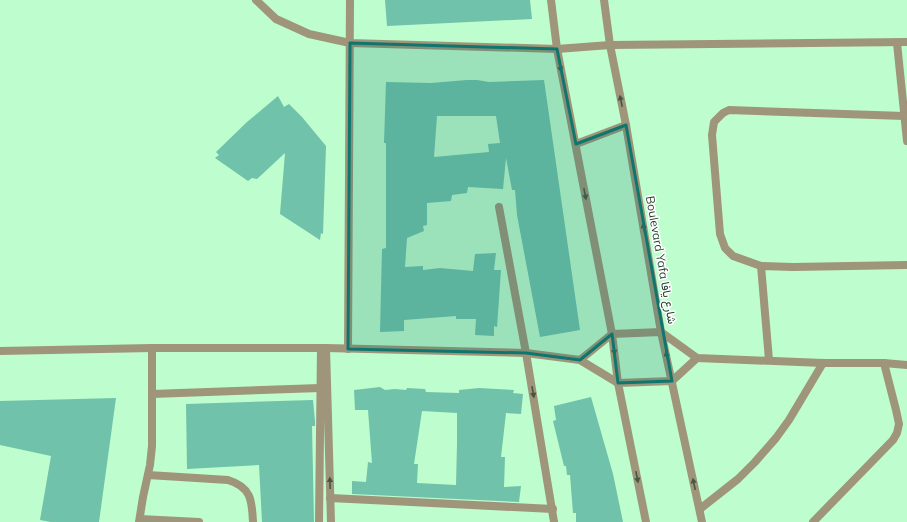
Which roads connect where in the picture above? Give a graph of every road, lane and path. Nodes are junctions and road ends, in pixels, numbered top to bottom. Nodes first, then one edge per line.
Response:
1 (256, 0) edge
2 (350, 0) edge
3 (551, 0) edge
4 (604, 0) edge
5 (897, 42) junction
6 (907, 42) edge
7 (350, 43) junction
8 (610, 45) junction
9 (557, 49) junction
10 (904, 116) junction
11 (626, 125) junction
12 (907, 141) edge
13 (576, 144) junction
14 (499, 207) dead end
15 (907, 265) edge
16 (761, 266) junction
17 (661, 332) junction
18 (612, 334) junction
19 (152, 348) junction
20 (324, 348) junction
21 (348, 349) junction
22 (0, 351) edge
23 (526, 353) junction
24 (697, 358) junction
25 (580, 360) junction
26 (769, 360) junction
27 (823, 363) junction
28 (884, 363) junction
29 (907, 365) edge
30 (672, 381) junction
31 (618, 383) junction
32 (320, 388) junction
33 (152, 394) junction
34 (148, 475) junction
35 (330, 498) junction
36 (700, 509) junction
37 (552, 510) junction
38 (140, 521) edge
39 (199, 522) edge
40 (253, 522) edge
41 (319, 522) edge
42 (331, 522) edge
43 (554, 522) edge
44 (646, 522) edge
45 (702, 522) edge
46 (813, 522) edge

1 - 7 street
2 - 7 street
3 - 9 street
4 - 8 street, Boulevard Yafa شارع يافا
5 - 6 street
5 - 8 street
5 - 10 street
7 - 9 street
7 - 21 street
8 - 9 street
11 -> 8 street, Boulevard Yafa شارع يافا
9 -> 13 street
10 - 12 street
10 - 16 street
11 - 13 street
17 -> 11 street, Boulevard Yafa شارع يافا
13 -> 18 street
14 - 23 street
15 - 16 street
16 - 26 street
17 - 18 street
17 - 24 street
30 -> 17 street, Boulevard Yafa شارع يافا
18 - 25 street
18 -> 31 street
19 - 20 street
19 - 22 street
19 - 33 street
20 - 21 street
20 - 32 street
35 -> 20 street
21 - 23 street
23 - 25 street
23 -> 37 street
24 - 26 street
24 - 30 street
25 - 31 street
26 - 27 street
27 - 28 street
27 - 36 street
28 - 29 street
28 - 46 street
30 - 31 street
36 -> 30 street, Boulevard Yafa شارع يافا
31 -> 44 street
32 - 33 street
32 - 41 street
33 - 34 street
34 - 38 street
34 - 40 street
35 - 37 street
35 - 42 street
36 - 45 street, Boulevard Yafa شارع يافا
37 - 43 street
38 - 39 street

